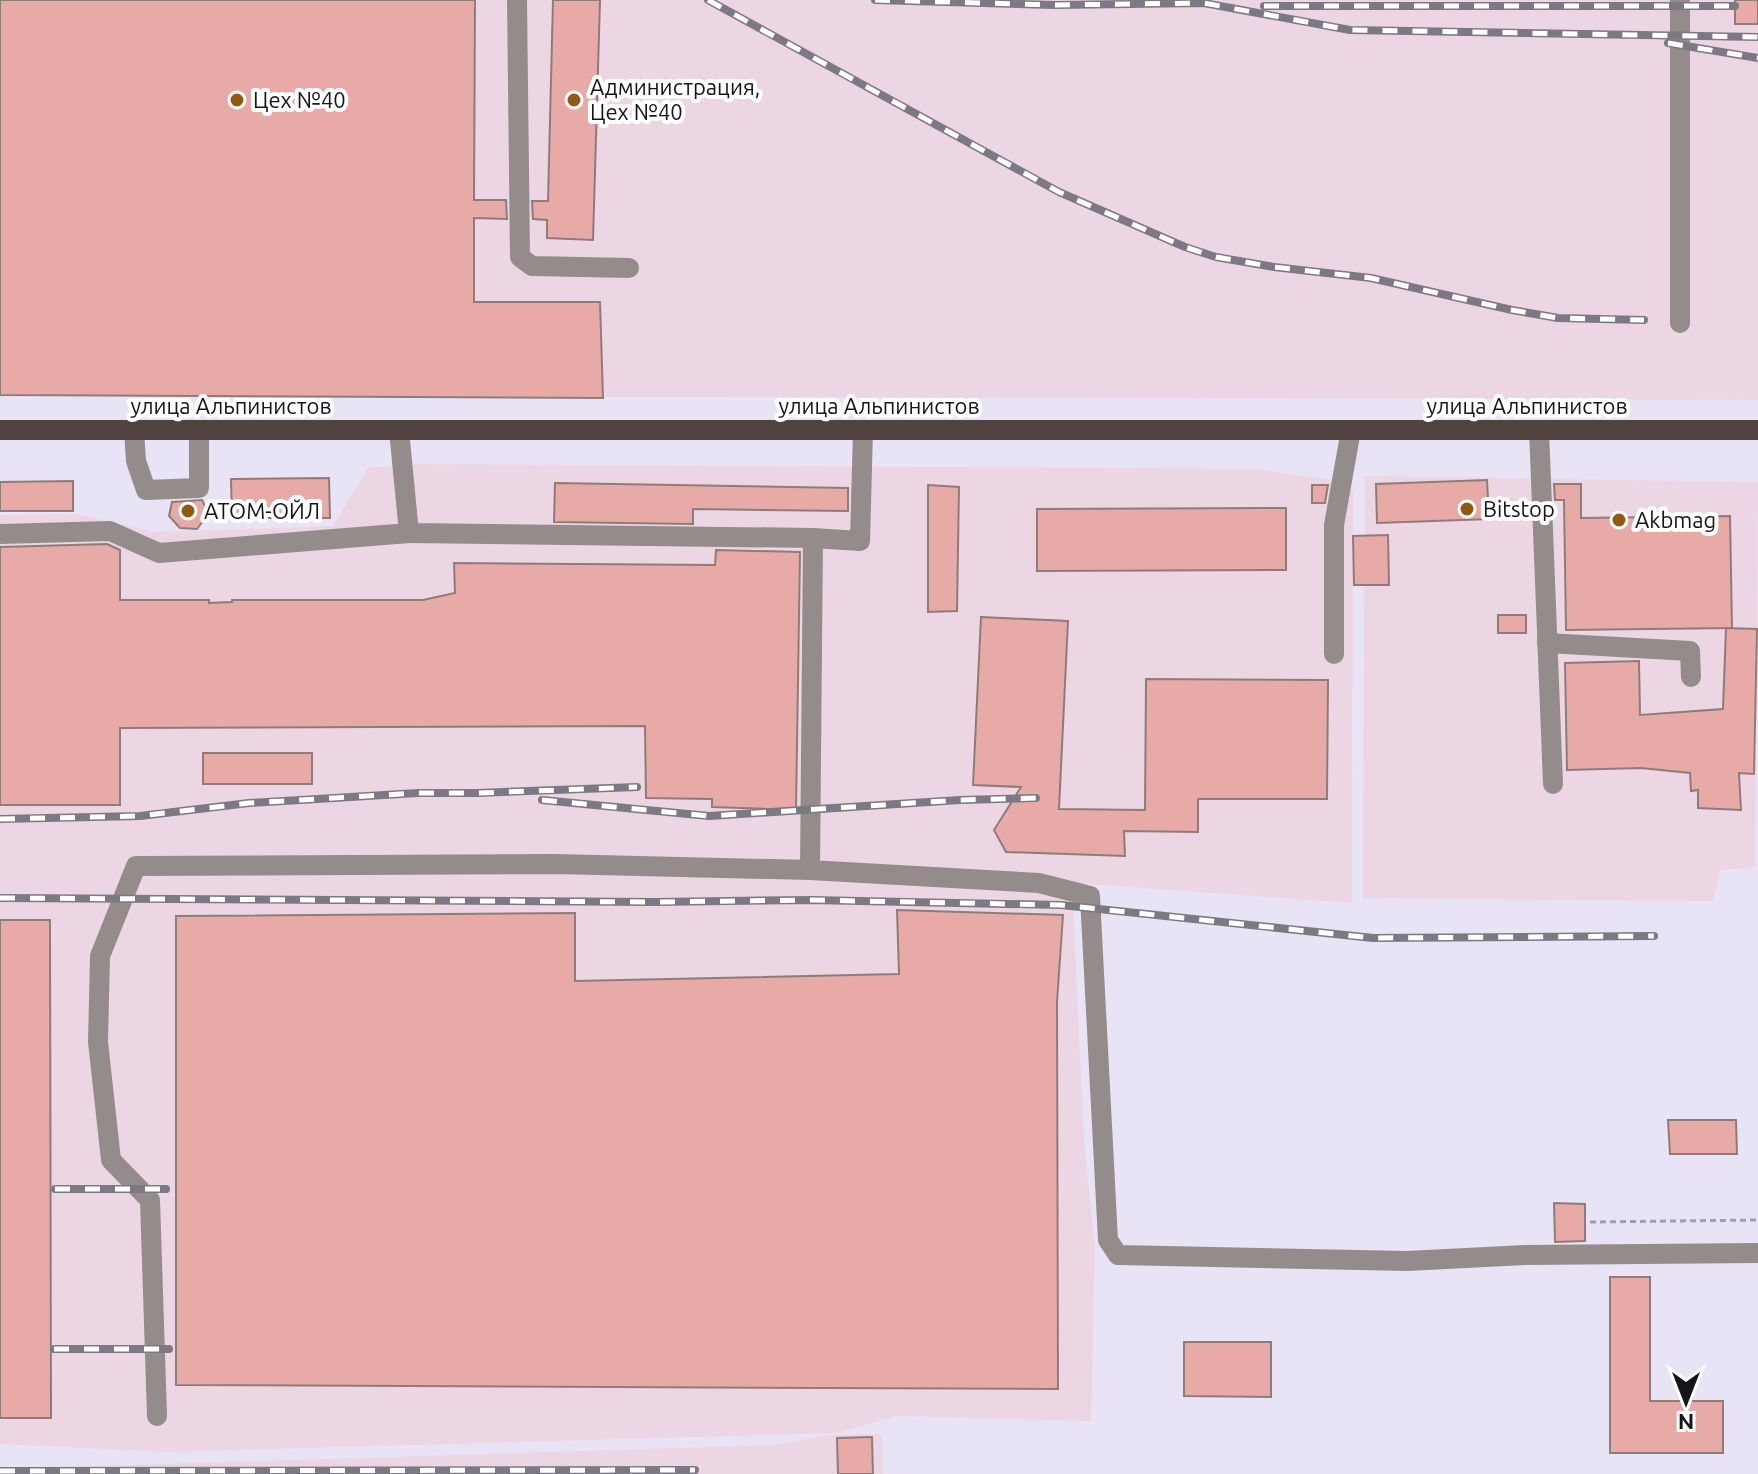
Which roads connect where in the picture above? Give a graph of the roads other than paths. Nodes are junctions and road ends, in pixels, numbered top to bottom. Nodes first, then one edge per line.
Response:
1 (517, 0) edge
2 (1680, 0) edge
3 (629, 268) dead end
4 (1680, 323) dead end
5 (0, 430) edge
6 (134, 430) junction
7 (199, 430) junction
8 (399, 430) junction
9 (863, 430) junction
10 (1351, 430) junction
11 (1539, 430) junction
12 (1758, 430) edge
13 (409, 533) junction
14 (0, 534) edge
15 (813, 538) junction
16 (1547, 643) junction
17 (1334, 654) dead end
18 (1691, 677) dead end
19 (1553, 784) dead end
20 (810, 870) junction
21 (1758, 1253) edge
22 (157, 1416) dead end

1 - 3 lane
2 - 4 lane
5 - 6 main road, улица Альпинистов
6 - 7 main road, улица Альпинистов
6 - 7 lane
7 - 8 main road, улица Альпинистов
8 - 9 main road, улица Альпинистов
8 - 13 lane
9 - 10 main road, улица Альпинистов
9 - 15 lane
10 - 11 main road, улица Альпинистов
10 - 17 lane
11 - 12 main road, улица Альпинистов
11 - 16 lane
13 - 14 lane
13 - 15 lane
15 - 20 lane
16 - 18 lane
16 - 19 lane
20 - 21 lane
20 - 22 lane

